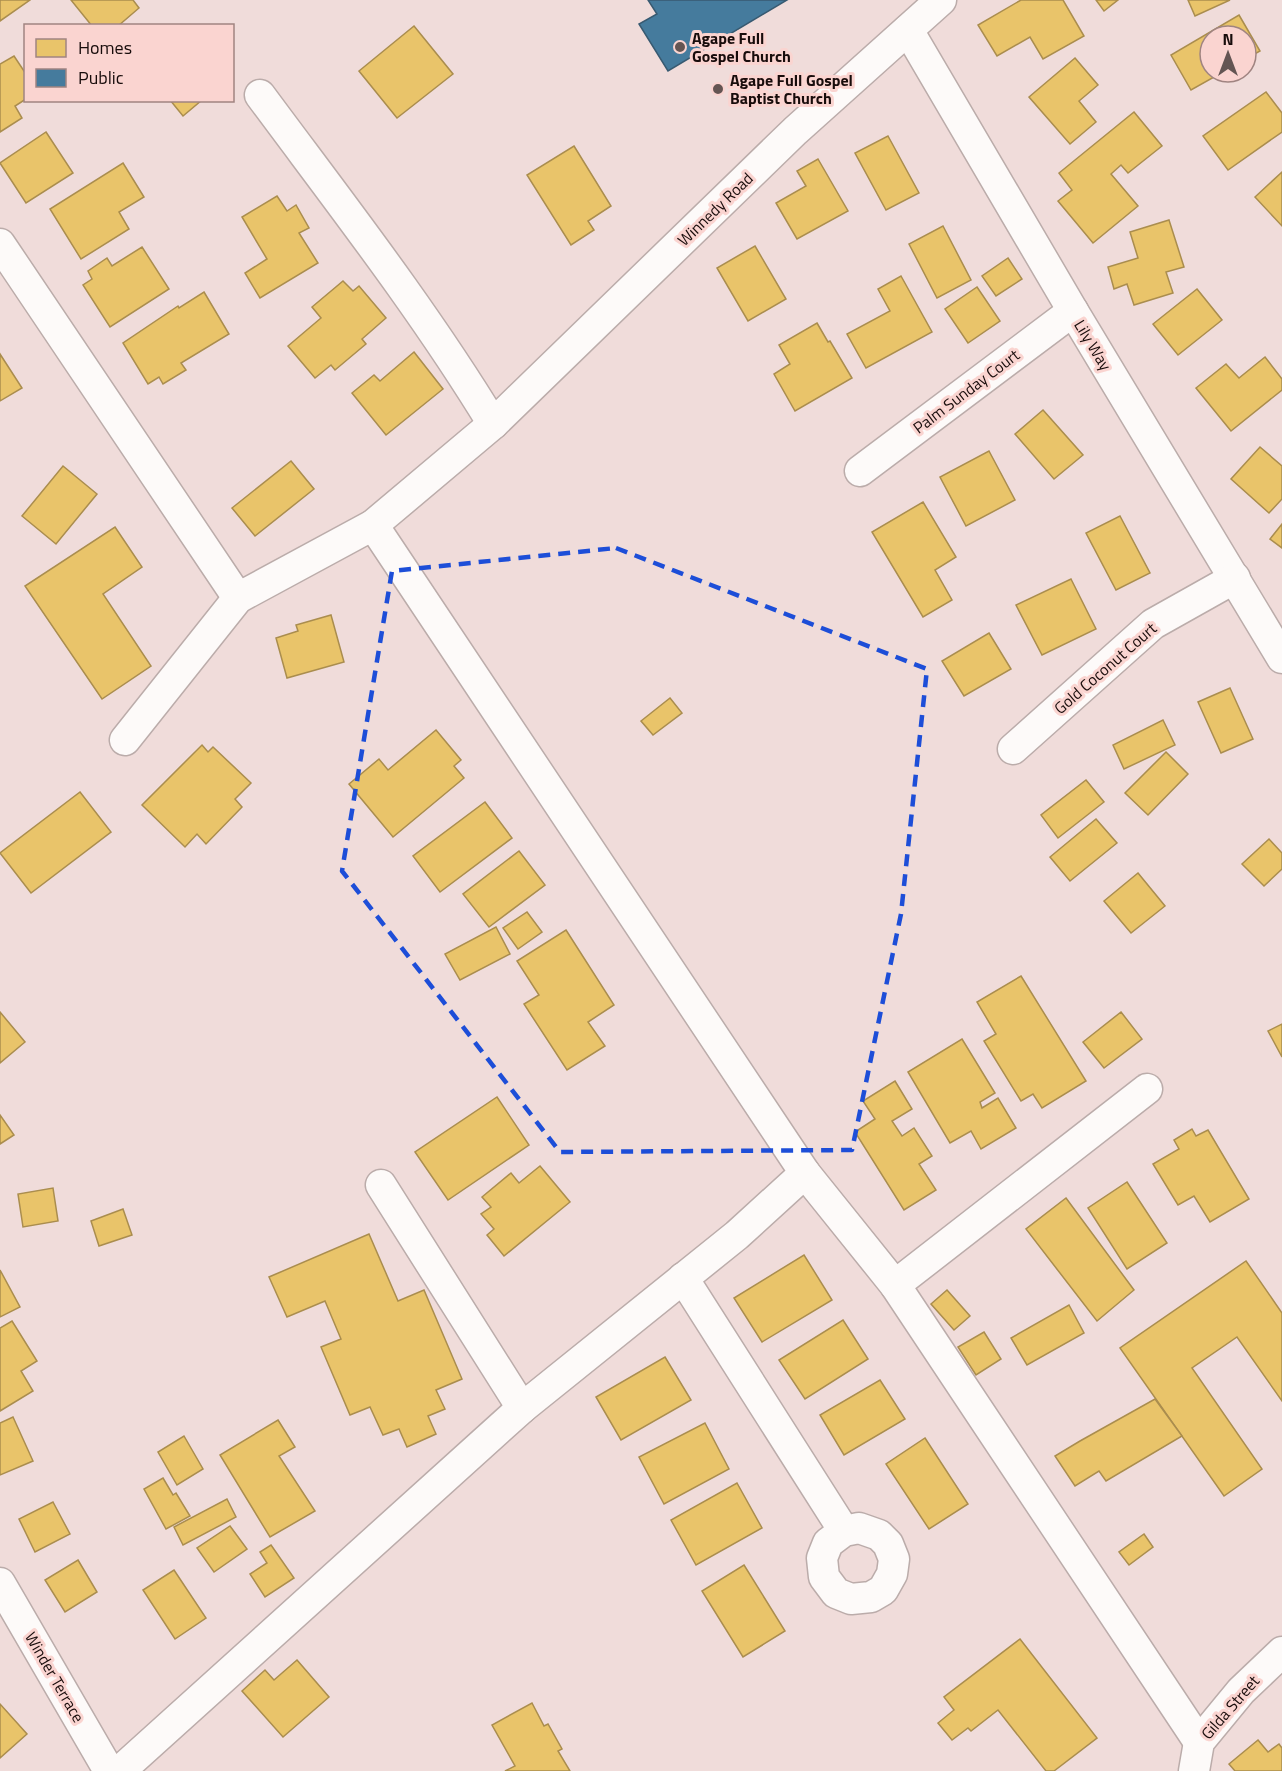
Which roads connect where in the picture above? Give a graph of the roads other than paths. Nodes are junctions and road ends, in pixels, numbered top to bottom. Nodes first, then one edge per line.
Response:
1 (941, 0) edge
2 (908, 30) junction
3 (260, 95) dead end
4 (0, 244) edge
5 (1073, 311) junction
6 (493, 424) junction
7 (860, 471) dead end
8 (373, 525) junction
9 (1235, 578) junction
10 (238, 598) junction
11 (1282, 658) edge
12 (126, 740) dead end
13 (1013, 749) dead end
14 (1147, 1089) dead end
15 (805, 1173) junction
16 (381, 1185) dead end
17 (683, 1278) junction
18 (895, 1285) junction
19 (522, 1408) junction
20 (843, 1531) dead end
21 (0, 1582) edge
22 (1282, 1652) edge
23 (1199, 1742) junction
24 (109, 1771) edge
25 (120, 1771) edge
26 (1194, 1771) edge

1 - 2 street, Winnedy Road
2 - 5 street, Lily Way
2 - 6 street, Winnedy Road
3 - 6 street
4 - 10 street
5 - 7 street, Palm Sunday Court
5 - 9 street, Lily Way
6 - 8 street, Winnedy Road
8 - 10 street, Winnedy Road
8 - 15 street
9 - 11 street, Lily Way
9 - 13 street, Gold Coconut Court
10 - 12 street
14 - 18 street
15 - 17 street
15 - 18 street
16 - 19 street
17 - 19 street
17 - 20 street
18 - 23 street
19 - 25 street
21 - 24 street, Winder Terrace
22 - 23 street, Gilda Street
23 - 26 street, Gilda Street

